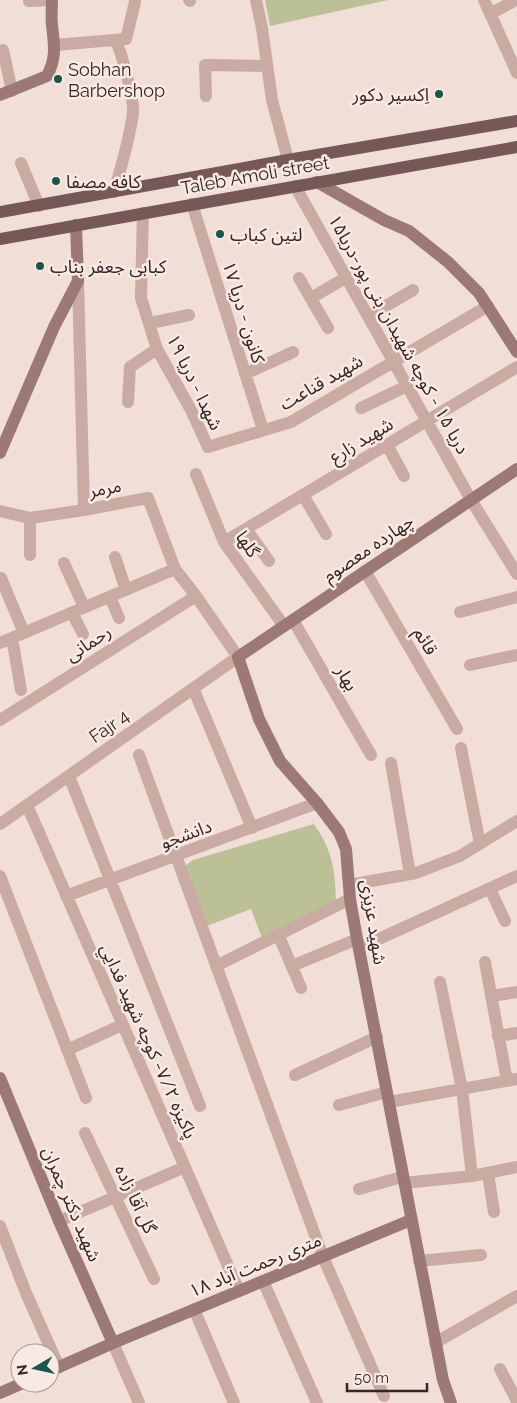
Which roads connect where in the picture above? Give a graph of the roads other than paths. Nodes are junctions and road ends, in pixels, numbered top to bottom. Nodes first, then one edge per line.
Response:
1 (51, 0) edge
2 (256, 0) edge
3 (484, 0) edge
4 (516, 0) edge
5 (30, 2) dead end
6 (135, 2) dead end
7 (490, 14) junction
8 (116, 41) junction
9 (54, 45) junction
10 (3, 50) dead end
11 (267, 66) junction
12 (517, 73) edge
13 (6, 93) edge
14 (206, 96) dead end
15 (517, 121) edge
16 (517, 146) edge
17 (288, 160) junction
18 (21, 164) dead end
19 (317, 182) junction
20 (295, 186) junction
21 (114, 192) junction
22 (192, 204) junction
23 (39, 206) junction
24 (0, 212) edge
25 (143, 213) junction
26 (76, 225) junction
27 (0, 239) edge
28 (347, 277) junction
29 (299, 278) dead end
30 (78, 281) junction
31 (413, 290) dead end
32 (311, 298) junction
33 (488, 306) junction
34 (189, 316) dead end
35 (369, 316) junction
36 (150, 323) junction
37 (328, 328) dead end
38 (157, 349) junction
39 (293, 352) dead end
40 (517, 352) edge
41 (393, 360) junction
42 (517, 367) edge
43 (245, 374) junction
44 (407, 386) junction
45 (128, 402) dead end
46 (361, 408) dead end
47 (427, 421) junction
48 (263, 430) junction
49 (387, 445) junction
50 (208, 447) joint
51 (0, 453) edge
52 (517, 469) edge
53 (196, 474) dead end
54 (404, 476) dead end
55 (303, 495) junction
56 (471, 500) junction
57 (84, 510) junction
58 (0, 511) edge
59 (30, 518) junction
60 (246, 529) junction
61 (326, 534) dead end
62 (224, 542) junction
63 (30, 555) dead end
64 (115, 556) dead end
65 (269, 561) dead end
66 (64, 562) dead end
67 (175, 569) junction
68 (365, 571) junction
69 (517, 574) edge
70 (1, 578) edge
71 (126, 590) junction
72 (110, 596) junction
73 (196, 596) junction
74 (517, 597) edge
75 (78, 610) junction
76 (460, 612) dead end
77 (119, 618) dead end
78 (288, 623) junction
79 (82, 634) dead end
80 (12, 638) edge
81 (517, 655) edge
82 (238, 657) junction
83 (470, 665) dead end
84 (195, 687) junction
85 (21, 690) dead end
86 (0, 720) edge
87 (457, 729) dead end
88 (461, 748) dead end
89 (139, 755) dead end
90 (371, 755) dead end
91 (391, 763) dead end
92 (69, 776) junction
93 (317, 804) junction
94 (27, 805) junction
95 (517, 821) edge
96 (0, 824) edge
97 (252, 828) junction
98 (480, 844) junction
99 (176, 856) junction
100 (410, 874) junction
101 (0, 876) edge
102 (517, 876) edge
103 (110, 880) junction
104 (349, 885) junction
105 (490, 889) junction
106 (66, 896) junction
107 (350, 899) junction
108 (505, 921) dead end
109 (278, 934) junction
110 (358, 943) junction
111 (485, 962) dead end
112 (216, 966) junction
113 (292, 966) junction
114 (440, 982) dead end
115 (301, 988) dead end
116 (517, 992) edge
117 (491, 996) junction
118 (122, 1025) junction
119 (517, 1033) edge
120 (498, 1036) junction
121 (377, 1037) junction
122 (67, 1050) junction
123 (295, 1075) dead end
124 (0, 1078) edge
125 (512, 1080) edge
126 (462, 1089) junction
127 (388, 1097) junction
128 (86, 1098) dead end
129 (339, 1105) dead end
130 (200, 1106) dead end
131 (85, 1133) dead end
132 (185, 1167) junction
133 (517, 1167) edge
134 (488, 1173) junction
135 (472, 1176) junction
136 (403, 1180) junction
137 (359, 1189) dead end
138 (116, 1198) junction
139 (494, 1212) dead end
140 (411, 1220) junction
141 (59, 1221) junction
142 (0, 1226) edge
143 (481, 1255) dead end
144 (323, 1256) junction
145 (419, 1261) junction
146 (154, 1280) dead end
147 (263, 1281) junction
148 (239, 1291) junction
149 (517, 1296) edge
150 (194, 1309) junction
151 (45, 1343) edge
152 (112, 1343) junction
153 (435, 1343) junction
154 (60, 1367) edge
155 (500, 1369) dead end
156 (384, 1396) dead end
157 (517, 1401) edge
158 (140, 1403) edge
159 (234, 1403) edge
160 (316, 1403) edge
161 (451, 1403) edge

1 - 5 street
1 - 9 street
2 - 11 street
3 - 7 street
4 - 7 street
6 - 8 street
7 - 12 street
8 - 9 street
8 - 21 street
9 - 13 street
10 - 13 street
11 - 14 street
11 - 17 street
15 - 17 main road, Taleb Amoli street
16 - 19 main road, Taleb Amoli street
17 - 21 main road, Taleb Amoli street
18 - 23 street
19 - 20 main road, Taleb Amoli street
19 - 33 street
20 - 22 main road, Taleb Amoli street
20 - 28 street, دریا ۱۵ - كوچه شهيدان بنی پور-دريا۱۵
21 - 23 main road, Taleb Amoli street
22 - 25 main road, Taleb Amoli street
22 - 43 street, کانون - دریا ۱۷
23 - 24 main road, Taleb Amoli street
25 - 26 main road, Taleb Amoli street
25 - 36 street, شهدا - دریا ۱۹
26 - 27 main road, Taleb Amoli street
26 - 30 street
28 - 32 street
28 - 35 street, دریا ۱۵ - كوچه شهيدان بنی پور-دريا۱۵
29 - 32 street
30 - 51 street
30 - 57 street, مرمر
31 - 35 street
32 - 37 street
33 - 40 street
33 - 41 street, شهید قناعت
34 - 36 street
35 - 41 street, دریا ۱۵ - كوچه شهيدان بنی پور-دريا۱۵
36 - 38 street, شهدا - دریا ۱۹
38 - 45 street
38 - 50 street, شهدا - دریا ۱۹
39 - 43 street
41 - 44 street, دریا ۱۵ - كوچه شهيدان بنی پور-دريا۱۵
41 - 48 street, شهید قناعت
42 - 47 street, شهید زارع
43 - 48 street, کانون - دریا ۱۷
44 - 46 street
44 - 47 street, دریا ۱۵ - كوچه شهيدان بنی پور-دريا۱۵
47 - 49 street, شهید زارع
47 - 56 street, دریا ۱۵ - كوچه شهيدان بنی پور-دريا۱۵
48 - 50 street, شهید قناعت
49 - 54 street
49 - 55 street, شهید زارع
52 - 56 street, چهارده معصوم
53 - 62 street, گلها
55 - 60 street, شهید زارع
55 - 61 street
56 - 68 street, چهارده معصوم
56 - 69 street, دریا ۱۵ - كوچه شهيدان بنی پور-دريا۱۵
57 - 59 street
57 - 67 street, مرمر
58 - 59 street
59 - 63 street
60 - 62 street, شهید زارع
60 - 65 street
62 - 78 street, گلها
64 - 71 street
66 - 75 street
67 - 71 street
67 - 73 street, مرمر
68 - 78 street, چهارده معصوم
68 - 87 street, قائم
70 - 80 street
71 - 72 street
72 - 75 street
72 - 77 street
73 - 82 street, مرمر
73 - 86 street, رحمانی
74 - 76 street
75 - 79 street
75 - 80 street
78 - 82 street, چهارده معصوم
78 - 90 street, بهار
80 - 85 street
81 - 83 street
82 - 84 street, Fajr 4
82 - 93 street, شهید عزیزی
84 - 92 street, Fajr 4
84 - 97 street
88 - 98 street
89 - 99 street
91 - 100 street
92 - 94 street, Fajr 4
92 - 103 street
93 - 97 street, دانشجو
93 - 104 street, شهید عزیزی
94 - 96 street, Fajr 4
94 - 106 street, پاکیزه ۷/۲- كوچه شهيد فدايي
95 - 98 street
97 - 99 street, دانشجو
98 - 100 street
99 - 103 street, دانشجو
99 - 112 street
100 - 104 street
101 - 122 street
102 - 105 street
103 - 106 street, دانشجو
103 - 130 street
104 - 107 street, شهید عزیزی
105 - 108 street
105 - 110 street
106 - 118 street, پاکیزه ۷/۲- كوچه شهيد فدايي
107 - 109 street
107 - 110 street, شهید عزیزی
109 - 112 street
109 - 113 street
110 - 113 street
110 - 121 street, شهید عزیزی
111 - 117 street
112 - 144 street
113 - 115 street
114 - 126 street
116 - 117 street
117 - 120 street
118 - 122 street
118 - 132 street, پاکیزه ۷/۲- كوچه شهيد فدايي
119 - 120 street
120 - 125 street
121 - 123 street
121 - 127 street, شهید عزیزی
122 - 128 street
124 - 141 street, شهید دکتر چمران
125 - 126 street
126 - 127 street
126 - 135 street
127 - 129 street
127 - 136 street, شهید عزیزی
131 - 138 street, گل آقا زاده
132 - 138 street
132 - 148 street, پاکیزه ۷/۲- كوچه شهيد فدايي
133 - 134 street
134 - 135 street
134 - 139 street
135 - 136 street
136 - 137 street
136 - 140 street, شهید عزیزی
138 - 141 street
138 - 146 street, گل آقا زاده
140 - 144 street, ۱۸ متری رحمت آباد
140 - 145 street, شهید عزیزی
141 - 152 street, شهید دکتر چمران
142 - 151 street
143 - 145 street
144 - 147 street, ۱۸ متری رحمت آباد
144 - 156 street
145 - 153 street, شهید عزیزی
147 - 148 street, ۱۸ متری رحمت آباد
147 - 160 street
148 - 150 street, ۱۸ متری رحمت آباد
149 - 153 street
150 - 152 street, ۱۸ متری رحمت آباد
150 - 159 street
152 - 154 street, ۱۸ متری رحمت آباد
152 - 158 street
153 - 161 street, شهید عزیزی
155 - 157 street

